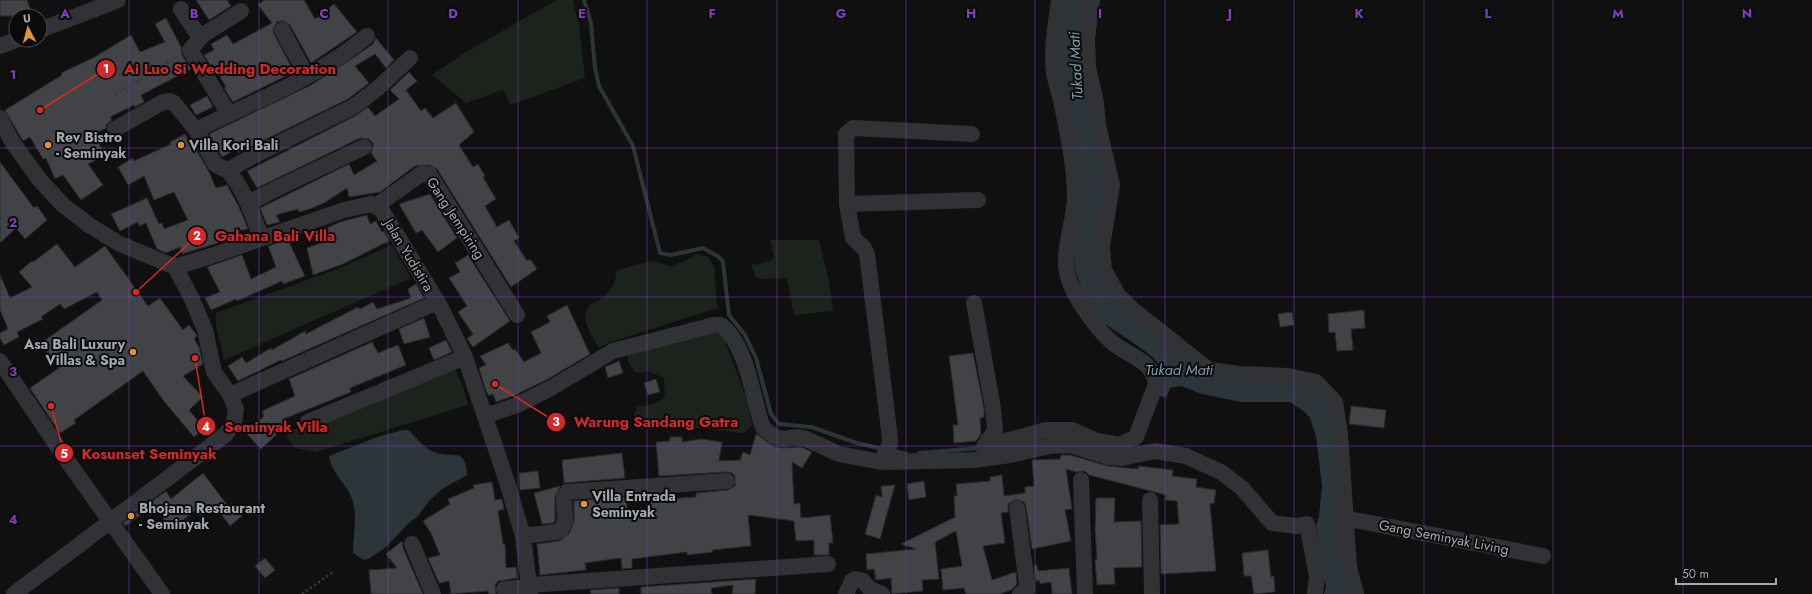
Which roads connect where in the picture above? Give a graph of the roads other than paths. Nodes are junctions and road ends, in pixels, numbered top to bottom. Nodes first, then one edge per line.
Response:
1 (118, 0) edge
2 (1059, 0) edge
3 (1092, 0) edge
4 (181, 9) dead end
5 (241, 11) dead end
6 (48, 27) edge
7 (282, 30) dead end
8 (367, 36) dead end
9 (195, 44) junction
10 (410, 58) dead end
11 (307, 76) junction
12 (228, 114) junction
13 (0, 118) edge
14 (115, 129) dead end
15 (196, 130) junction
16 (972, 134) dead end
17 (364, 147) dead end
18 (228, 170) junction
19 (978, 200) dead end
20 (248, 203) junction
21 (847, 204) junction
22 (376, 206) junction
23 (261, 238) junction
24 (175, 267) junction
25 (437, 302) junction
26 (974, 304) dead end
27 (517, 315) dead end
28 (464, 357) junction
29 (0, 361) edge
30 (230, 395) junction
31 (485, 416) junction
32 (308, 422) dead end
33 (982, 449) junction
34 (886, 453) junction
35 (1081, 480) dead end
36 (727, 481) dead end
37 (1150, 500) dead end
38 (1018, 508) dead end
39 (1344, 518) junction
40 (109, 521) junction
41 (523, 536) junction
42 (412, 544) dead end
43 (1543, 556) dead end
44 (828, 564) dead end
45 (530, 588) edge
46 (504, 589) dead end
47 (14, 594) edge
48 (162, 594) edge
49 (433, 594) edge
50 (846, 594) edge
51 (882, 594) edge
52 (1020, 594) edge
53 (1085, 594) edge
54 (1152, 594) edge
55 (1315, 594) edge
56 (1356, 594) edge

1 - 6 street
2 - 33 street
3 - 39 street
4 - 9 street
5 - 9 street
7 - 11 street
8 - 11 street
9 - 12 street
10 - 18 street
11 - 12 street
12 - 15 street
13 - 24 street
14 - 15 street
15 - 18 street
16 - 21 street
17 - 20 street
18 - 20 street
19 - 21 street
20 - 23 street
21 - 34 street
22 - 23 street, Jalan Yudistira
22 - 25 street, Jalan Yudistira
22 - 27 street, Gang Jempiring
23 - 24 street, Jalan Yudistira
24 - 30 street
25 - 28 street, Jalan Yudistira
25 - 30 street
26 - 33 street
28 - 31 street, Jalan Yudistira
28 - 32 street
29 - 40 street
30 - 40 street
31 - 34 street
31 - 41 street, Jalan Yudistira
33 - 34 street
33 - 55 street
35 - 53 street
36 - 41 street
37 - 54 street
38 - 52 street
39 - 43 street, Gang Seminyak Living
39 - 56 street
40 - 47 street
40 - 48 street
41 - 45 street, Jalan Yudistira
42 - 49 street
44 - 45 street
45 - 46 street
50 - 51 street

